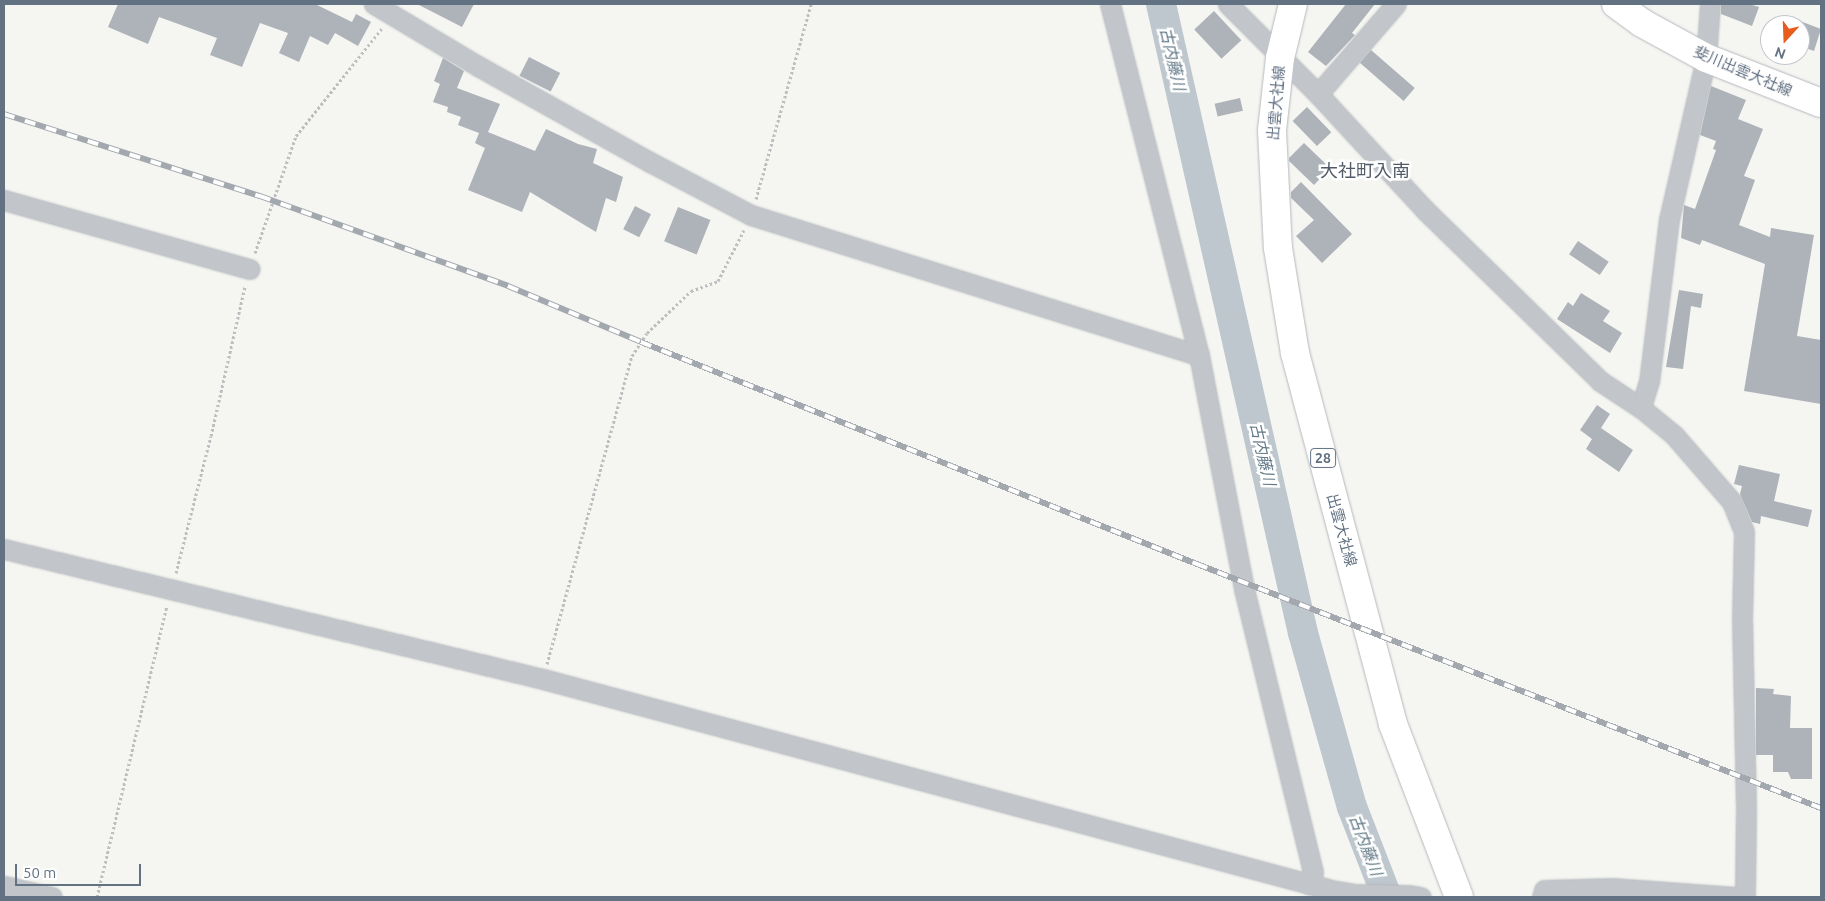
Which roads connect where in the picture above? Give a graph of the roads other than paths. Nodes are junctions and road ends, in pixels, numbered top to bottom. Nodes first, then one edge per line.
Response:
1 (374, 4) edge
2 (1110, 4) edge
3 (1228, 4) edge
4 (1293, 4) edge
5 (1396, 4) edge
6 (1616, 4) edge
7 (1710, 4) edge
8 (398, 9) edge
9 (1280, 58) junction
10 (1706, 58) junction
11 (1318, 94) junction
12 (1821, 103) edge
13 (4, 200) edge
14 (249, 269) road end
15 (1199, 355) junction
16 (1641, 408) junction
17 (4, 549) edge
18 (1309, 884) junction
19 (4, 886) edge
20 (1335, 894) edge
21 (1414, 896) edge
22 (52, 897) edge
23 (1458, 897) edge
24 (1542, 897) edge
25 (1736, 897) edge
26 (1745, 897) edge

1 - 8 street
2 - 15 street
3 - 9 street
4 - 9 main road, 出雲大社線 / 28
5 - 11 street
6 - 10 main road, 斐川出雲大社線
7 - 10 street
8 - 15 street
9 - 11 street
9 - 23 main road, 出雲大社線 / 28
10 - 12 main road, 斐川出雲大社線
10 - 16 street
11 - 16 street
13 - 14 street
15 - 18 street
16 - 26 street
17 - 18 street
18 - 20 street
19 - 22 street
20 - 21 street
24 - 25 street

